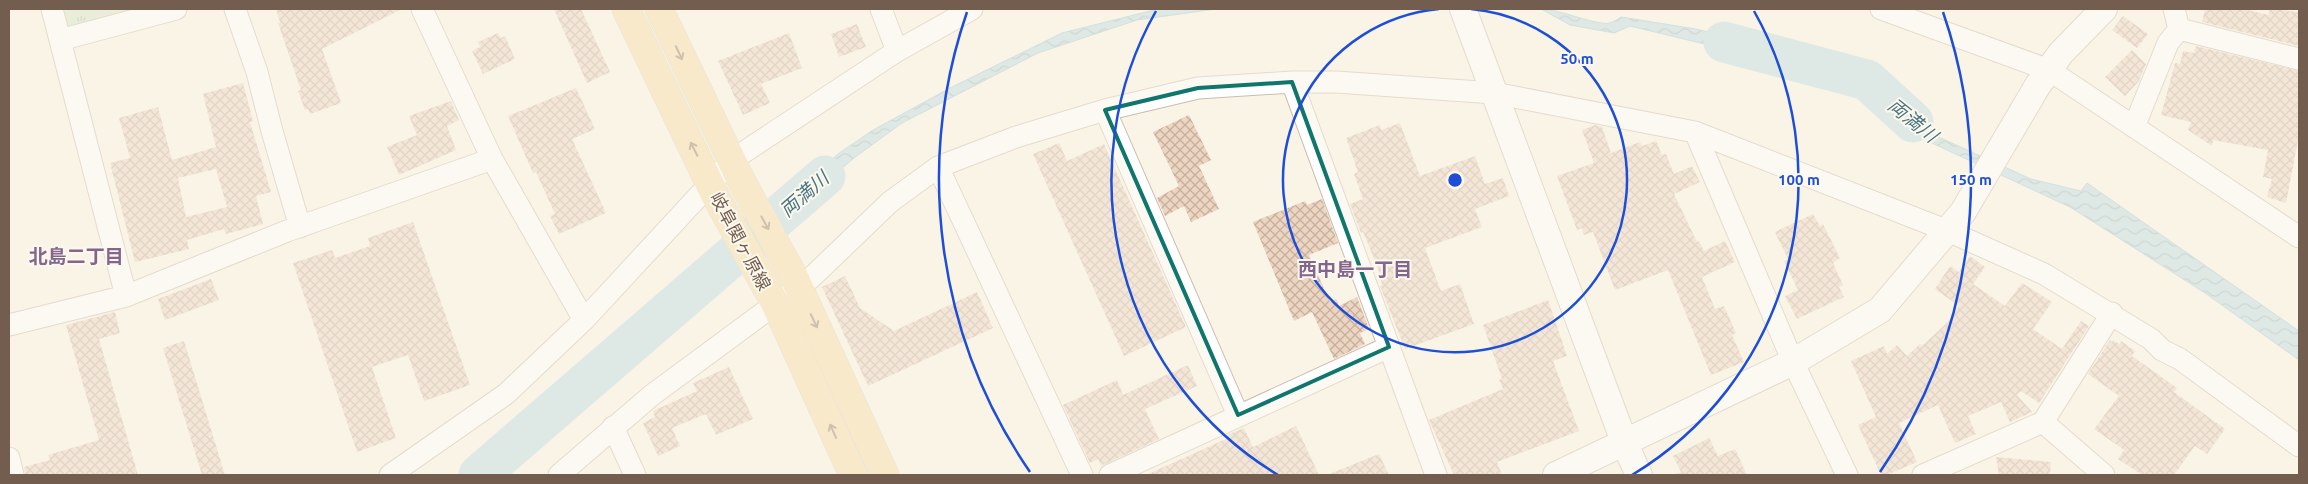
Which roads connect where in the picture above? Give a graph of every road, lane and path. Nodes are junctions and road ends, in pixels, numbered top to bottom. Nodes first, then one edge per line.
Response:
1 (52, 9) edge
2 (176, 9) edge
3 (235, 9) edge
4 (422, 9) edge
5 (626, 9) edge
6 (659, 9) edge
7 (881, 9) edge
8 (972, 9) edge
9 (1463, 9) edge
10 (2104, 9) edge
11 (1886, 10) edge
12 (2176, 19) edge
13 (60, 40) junction
14 (897, 50) junction
15 (2299, 59) edge
16 (2043, 78) junction
17 (1292, 82) junction
18 (1494, 93) junction
19 (1105, 110) junction
20 (2134, 127) junction
21 (1695, 132) junction
22 (492, 160) junction
23 (938, 167) junction
24 (737, 170) junction
25 (712, 188) junction
26 (1955, 222) junction
27 (300, 227) junction
28 (2299, 237) edge
29 (797, 282) junction
30 (126, 296) junction
31 (772, 297) junction
32 (2112, 313) junction
33 (584, 320) junction
34 (9, 325) edge
35 (1389, 347) junction
36 (1793, 362) junction
37 (1238, 415) junction
38 (2043, 422) junction
39 (613, 427) junction
40 (1625, 444) junction
41 (2299, 446) edge
42 (9, 458) edge
43 (13, 475) edge
44 (390, 475) edge
45 (559, 475) edge
46 (635, 475) edge
47 (852, 475) edge
48 (885, 475) edge
49 (1082, 475) edge
50 (1110, 475) edge
51 (1436, 475) edge
52 (1556, 475) edge
53 (1639, 475) edge
54 (1847, 475) edge
55 (1923, 475) edge
56 (2104, 475) edge

1 - 13 street
2 - 13 street
3 - 27 street
4 - 22 street
25 -> 5 main road, 岐阜関ヶ原線
6 -> 24 main road, 岐阜関ヶ原線
7 - 14 street
8 - 14 street
9 - 18 street
10 - 16 street
11 - 16 street
12 - 15 street
12 - 20 street
13 - 30 street
14 - 24 street
16 - 20 street
16 - 26 street
17 - 18 street
17 - 19 street
17 - 35 street
18 - 21 street
18 - 40 street
19 - 23 street
19 - 37 street
20 - 28 street
21 - 26 street
21 - 36 street
22 - 27 street
22 - 33 street
23 - 29 street
23 - 49 street
24 - 25 street
24 -> 29 main road, 岐阜関ヶ原線
25 - 31 main road, 岐阜関ヶ原線
25 - 33 street
26 - 32 street
26 - 36 street
27 - 30 street
29 - 31 street
29 -> 48 main road, 岐阜関ヶ原線
30 - 34 street
31 - 39 street
47 -> 31 main road, 岐阜関ヶ原線
32 - 38 street
32 - 41 street
33 - 44 street
35 - 37 street
35 - 51 street
36 - 40 street
36 - 54 street
37 - 50 street
38 - 55 street
38 - 56 street
39 - 45 street
39 - 46 street
40 - 52 street
40 - 53 street
42 - 43 street

